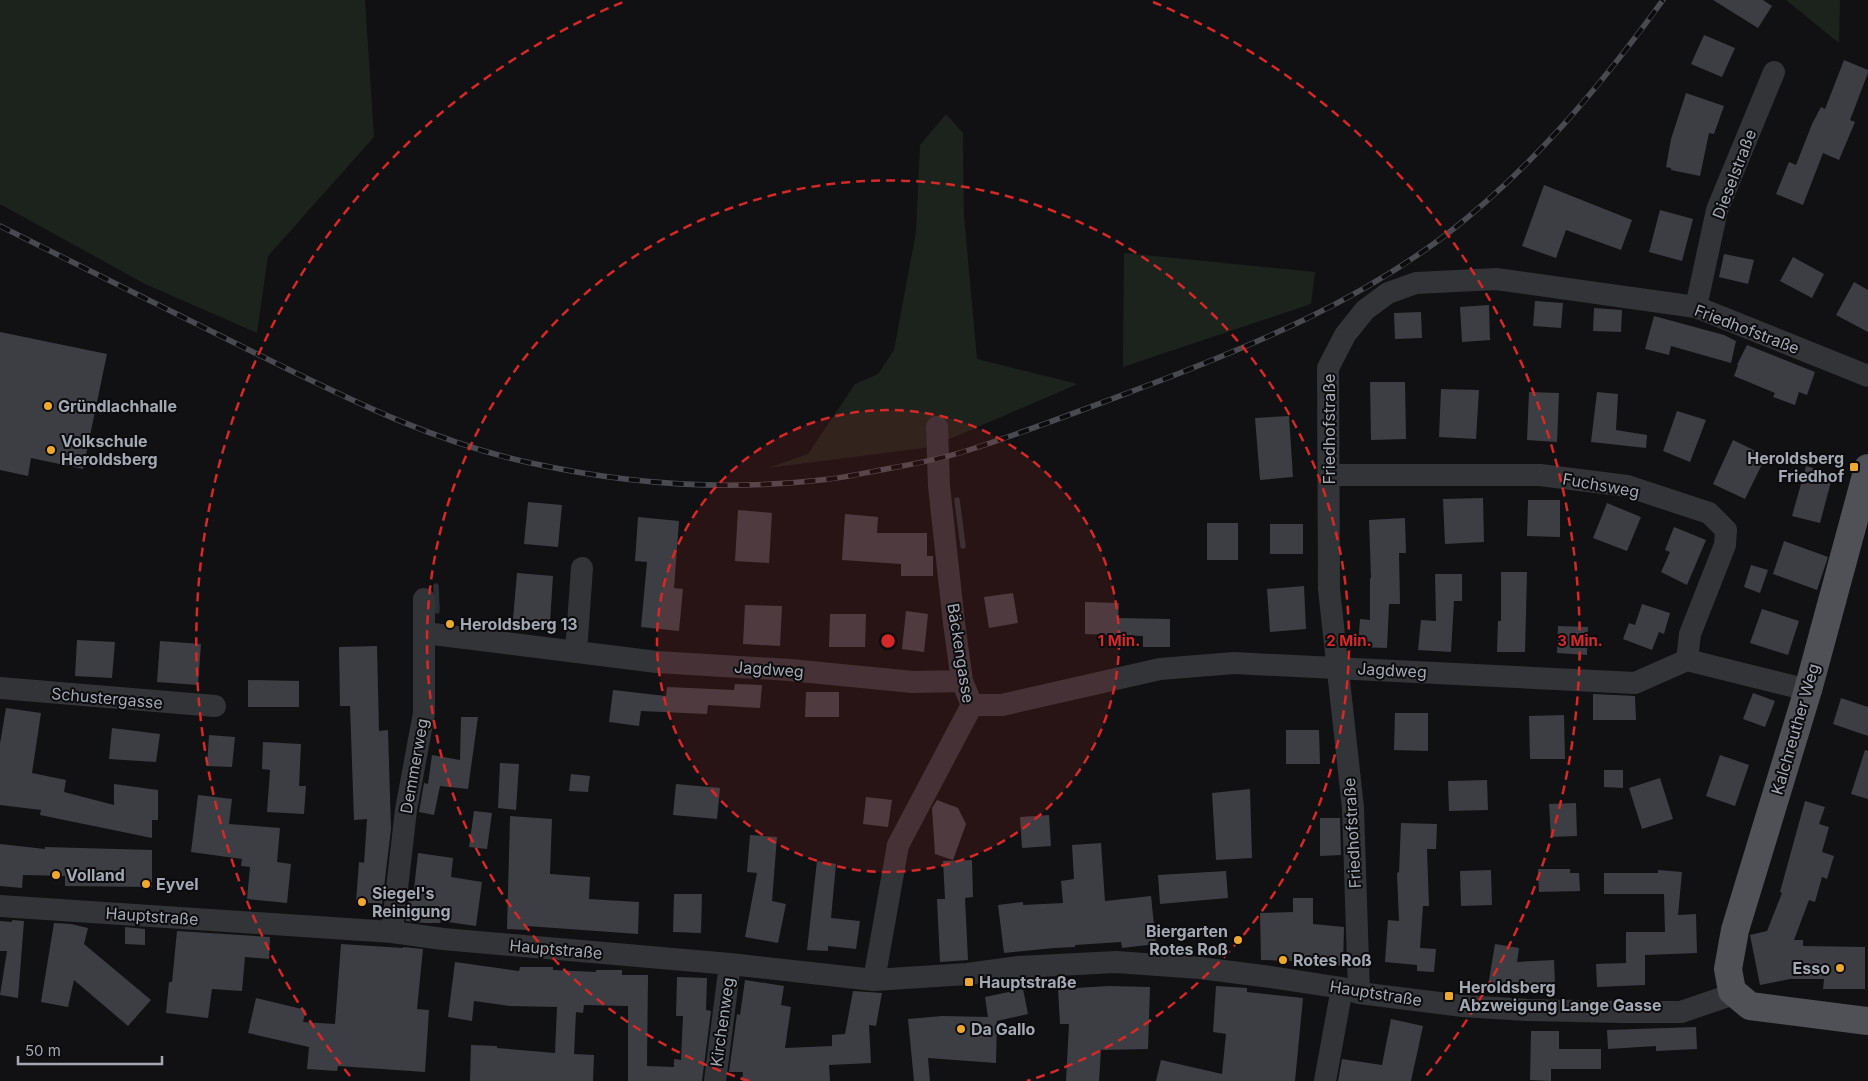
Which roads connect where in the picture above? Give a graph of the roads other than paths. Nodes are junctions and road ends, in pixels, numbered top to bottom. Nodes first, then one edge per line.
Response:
1 (1774, 72) dead end
2 (1696, 307) junction
3 (1868, 376) edge
4 (937, 427) dead end
5 (1868, 468) edge
6 (1329, 475) junction
7 (582, 568) dead end
8 (424, 599) dead end
9 (425, 633) junction
10 (576, 652) junction
11 (1687, 660) junction
12 (1338, 667) junction
13 (962, 681) junction
14 (0, 688) edge
15 (1808, 690) junction
16 (972, 705) junction
17 (215, 706) dead end
18 (0, 906) edge
19 (392, 932) junction
20 (730, 964) junction
21 (874, 980) junction
22 (1350, 990) junction
23 (1732, 990) junction
24 (1868, 1021) edge
25 (715, 1081) edge
26 (1324, 1081) edge

1 - 2 street, Dieselstraße
2 - 3 street, Friedhofstraße
2 - 6 street, Friedhofstraße
4 - 13 street, Bäckengasse
5 - 15 main road, Kalchreuther Weg
6 - 11 street, Fuchsweg
6 - 12 street, Friedhofstraße
7 - 10 street
8 - 9 street, Demmerweg
9 - 10 street, Jagdweg
9 - 19 street, Demmerweg
10 - 13 street, Jagdweg
11 - 12 street, Jagdweg
11 - 15 street
12 - 16 street, Jagdweg
12 - 22 street, Friedhofstraße
13 - 16 street, Bäckengasse
14 - 17 street, Schustergasse
15 - 23 main road, Kalchreuther Weg
16 - 21 street, Bäckengasse
18 - 19 street, Hauptstraße
19 - 20 street, Hauptstraße
20 - 21 street, Hauptstraße
20 - 25 street, Kirchenweg
21 - 22 street, Hauptstraße
22 - 23 street, Hauptstraße
22 - 26 street, Friedhofstraße
23 - 24 main road

